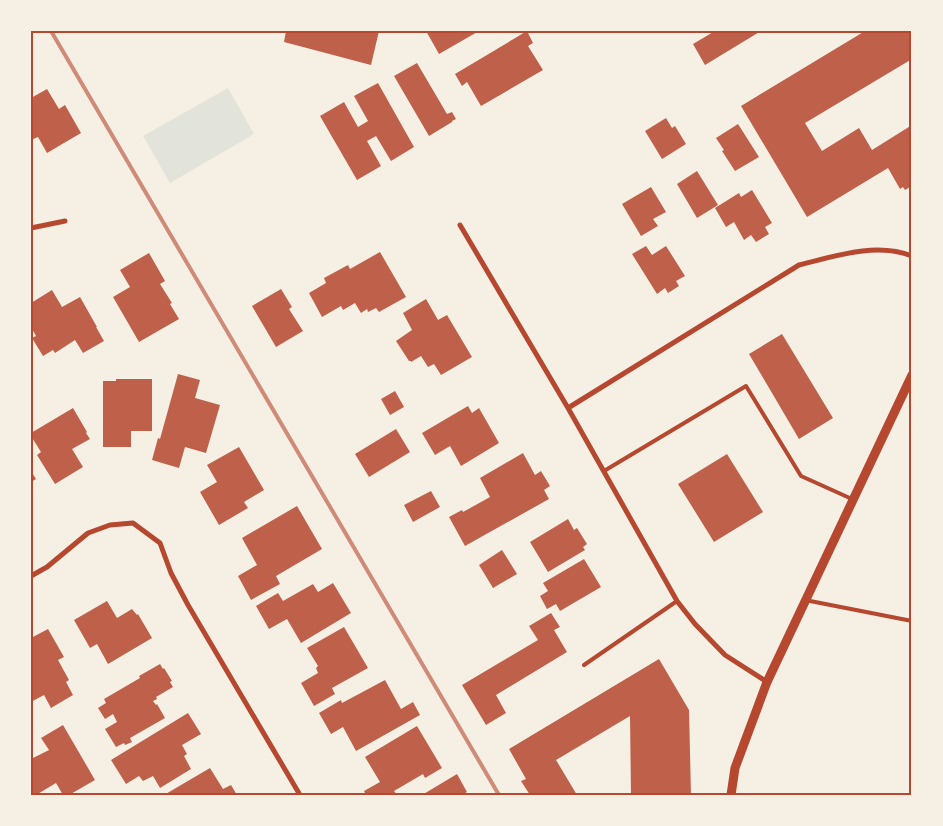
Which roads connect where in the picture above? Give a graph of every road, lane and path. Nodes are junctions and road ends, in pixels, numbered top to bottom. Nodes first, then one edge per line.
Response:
1 (65, 221) dead end
2 (460, 226) dead end
3 (31, 228) edge
4 (912, 256) edge
5 (912, 375) edge
6 (568, 408) junction
7 (604, 471) junction
8 (853, 499) junction
9 (31, 576) edge
10 (805, 600) junction
11 (678, 601) junction
12 (912, 620) edge
13 (584, 665) dead end
14 (766, 682) junction
15 (300, 795) edge
16 (731, 795) edge

1 - 3 street
2 - 6 street
4 - 6 street
5 - 8 street
6 - 7 street
7 - 8 lane
7 - 11 street
8 - 10 street
9 - 15 street
10 - 12 lane
10 - 14 street
11 - 13 lane
11 - 14 street
14 - 16 street

